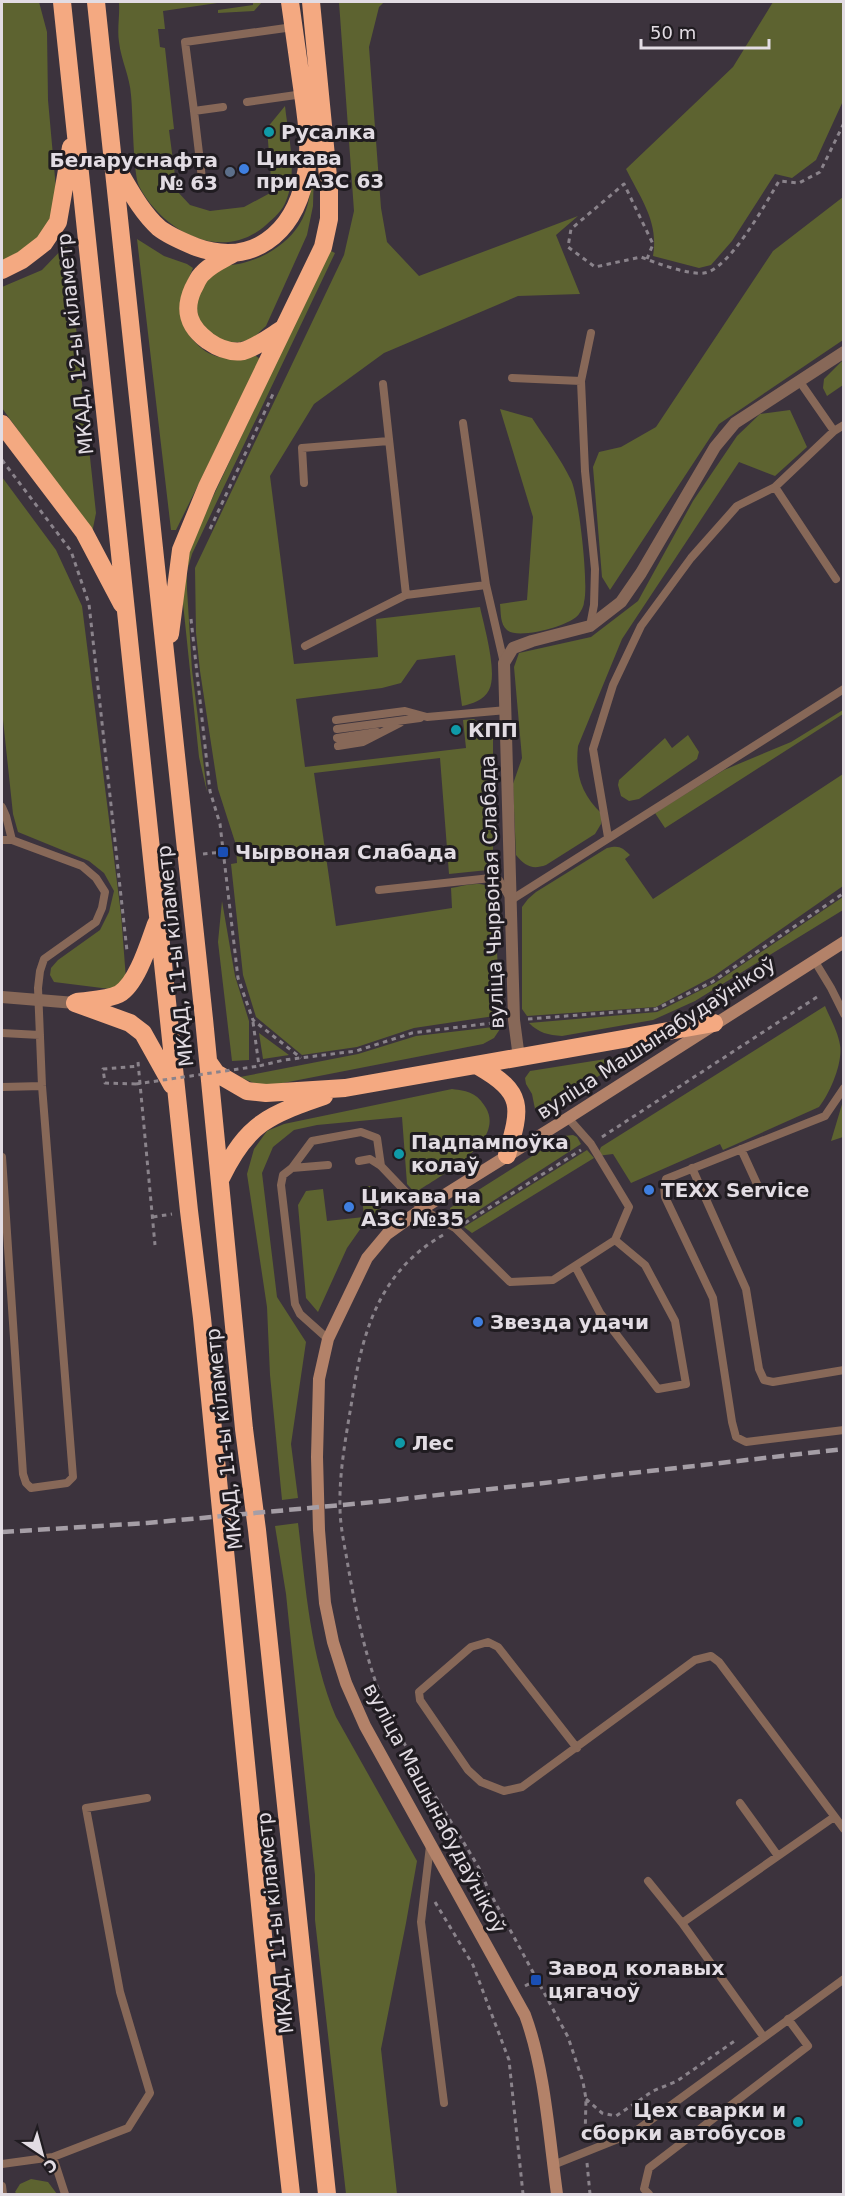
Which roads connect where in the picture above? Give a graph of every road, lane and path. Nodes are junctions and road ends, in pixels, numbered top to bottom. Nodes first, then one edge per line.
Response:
1 (290, 2) edge
2 (311, 2) edge
3 (96, 7) edge
4 (63, 9) edge
5 (294, 27) junction
6 (303, 94) junction
7 (247, 102) dead end
8 (223, 107) dead end
9 (194, 111) junction
10 (843, 123) edge
11 (74, 125) junction
12 (112, 160) junction
13 (203, 187) dead end
14 (234, 253) junction
15 (647, 259) junction
16 (2, 270) edge
17 (284, 328) junction
18 (591, 333) dead end
19 (843, 352) edge
20 (512, 378) dead end
21 (581, 381) junction
22 (800, 382) junction
23 (383, 384) dead end
24 (275, 390) dead end
25 (463, 423) dead end
26 (2, 424) edge
27 (843, 425) edge
28 (834, 431) junction
29 (389, 441) junction
30 (2, 460) edge
31 (304, 483) dead end
32 (775, 487) junction
33 (207, 537) dead end
34 (836, 579) dead end
35 (486, 585) junction
36 (406, 595) junction
37 (126, 612) junction
38 (191, 612) dead end
39 (590, 626) junction
40 (305, 646) dead end
41 (504, 663) junction
42 (167, 671) junction
43 (133, 682) joint
44 (843, 689) edge
45 (507, 710) junction
46 (427, 717) junction
47 (406, 720) junction
48 (337, 733) junction
49 (2, 807) edge
50 (609, 837) junction
51 (2, 840) edge
52 (12, 840) junction
53 (379, 890) dead end
54 (843, 893) edge
55 (511, 900) junction
56 (158, 920) junction
57 (843, 942) edge
58 (814, 960) junction
59 (130, 983) junction
60 (831, 988) junction
61 (2, 997) edge
62 (38, 999) junction
63 (75, 1003) junction
64 (843, 1014) edge
65 (253, 1020) junction
66 (514, 1020) junction
67 (714, 1023) junction
68 (2, 1033) edge
69 (39, 1035) junction
70 (137, 1057) dead end
71 (301, 1058) junction
72 (519, 1058) junction
73 (209, 1063) junction
74 (139, 1066) junction
75 (259, 1066) junction
76 (478, 1066) junction
77 (42, 1086) junction
78 (2, 1087) edge
79 (345, 1088) junction
80 (843, 1088) edge
81 (176, 1092) junction
82 (568, 1118) junction
83 (591, 1144) junction
84 (741, 1149) junction
85 (507, 1155) junction
86 (2, 1157) edge
87 (359, 1161) dead end
88 (328, 1165) dead end
89 (381, 1166) junction
90 (292, 1168) junction
91 (692, 1168) junction
92 (220, 1178) junction
93 (757, 1184) dead end
94 (422, 1209) junction
95 (455, 1228) junction
96 (615, 1240) junction
97 (155, 1245) dead end
98 (575, 1266) junction
99 (328, 1339) junction
100 (843, 1370) edge
101 (843, 1430) edge
102 (577, 1748) junction
103 (147, 1798) dead end
104 (740, 1803) dead end
105 (834, 1817) junction
106 (843, 1828) edge
107 (430, 1846) junction
108 (778, 1856) junction
109 (648, 1881) dead end
110 (425, 1884) junction
111 (682, 1923) junction
112 (843, 1979) edge
113 (788, 2019) junction
114 (756, 2026) junction
115 (763, 2036) junction
116 (586, 2099) junction
117 (444, 2103) dead end
118 (586, 2151) junction
119 (52, 2157) junction
120 (2, 2164) edge
121 (553, 2165) junction
122 (2, 2186) edge
123 (3, 2194) edge
124 (65, 2194) edge
125 (291, 2194) edge
126 (327, 2194) edge
127 (524, 2194) edge
128 (557, 2194) edge
129 (590, 2194) edge
130 (649, 2194) edge

1 - 5 highway
2 - 17 highway
3 - 12 highway
4 - 11 highway, МКАД, 12-ы кіламетр
5 - 6 highway
5 - 9 lane
6 - 7 lane
6 - 14 highway
8 - 9 lane
9 - 13 lane
10 - 15 path
11 - 16 highway
11 - 37 highway, МКАД, 12-ы кіламетр
12 - 14 highway
12 - 42 highway
14 - 17 highway
15 - 15 path
17 - 42 highway
18 - 21 lane
19 - 22 street
20 - 21 lane
21 - 39 lane
22 - 28 lane
22 - 39 street
23 - 29 lane
24 - 33 path
25 - 35 lane
26 - 37 highway
27 - 28 lane
28 - 32 lane
29 - 31 lane
29 - 36 lane
30 - 59 path
32 - 34 lane
32 - 50 lane
35 - 36 lane
35 - 41 lane
36 - 40 lane
37 - 43 highway, МКАД, 12-ы кіламетр
38 - 65 path
39 - 41 street
41 - 45 street, вуліца Чырвоная Слабада
42 - 73 highway, МКАД, 11-ы кіламетр
43 - 56 highway, МКАД, 11-ы кіламетр
44 - 50 lane
45 - 46 lane
45 - 55 street, вуліца Чырвоная Слабада
46 - 47 lane
46 - 48 lane
47 - 48 lane
47 - 48 lane
49 - 52 lane
50 - 55 lane
51 - 52 lane
52 - 62 lane
53 - 55 lane
54 - 66 path
55 - 66 street, вуліца Чырвоная Слабада
56 - 59 highway
56 - 81 highway, МКАД, 11-ы кіламетр
57 - 58 main road, вуліца Машынабудаўнікоў
58 - 60 lane
58 - 67 main road, вуліца Машынабудаўнікоў
59 - 63 highway
60 - 64 lane
60 - 83 path
61 - 62 street
62 - 63 street
62 - 69 lane
63 - 81 highway
65 - 71 path
65 - 75 path
66 - 71 path
66 - 72 street, вуліца Чырвоная Слабада
67 - 72 highway
67 - 82 main road, вуліца Машынабудаўнікоў
68 - 69 lane
69 - 77 lane
70 - 74 path
71 - 75 path
72 - 76 highway
73 - 79 highway
73 - 92 highway, МКАД, 11-ы кіламетр
74 - 75 path, bridge
74 - 97 path
76 - 79 highway
76 - 85 highway
77 - 78 lane
77 - 86 lane
79 - 92 highway
80 - 84 lane
81 - 125 highway, МКАД, 11-ы кіламетр
82 - 83 lane
82 - 85 main road, вуліца Машынабудаўнікоў
83 - 95 path
83 - 96 lane
84 - 91 lane
84 - 93 lane
85 - 94 main road, вуліца Машынабудаўнікоў
87 - 89 lane
88 - 90 lane
89 - 90 lane
89 - 94 lane
90 - 99 lane
91 - 100 lane
91 - 101 lane
92 - 126 highway, МКАД, 11-ы кіламетр
94 - 95 lane
94 - 99 main road, вуліца Машынабудаўнікоў
95 - 98 lane
95 - 116 path
96 - 98 lane
96 - 98 lane
99 - 107 main road, вуліца Машынабудаўнікоў
102 - 102 lane
102 - 105 lane
103 - 119 lane
104 - 108 lane
105 - 106 lane
105 - 108 lane
107 - 110 lane
107 - 121 main road, вуліца Машынабудаўнікоў
108 - 111 lane
109 - 111 lane
110 - 117 lane
110 - 127 path
111 - 114 lane
112 - 113 lane
113 - 115 lane
113 - 130 lane
114 - 115 lane
114 - 116 path
115 - 118 lane
116 - 118 path
118 - 121 lane
118 - 129 path
119 - 120 lane
119 - 124 lane
121 - 128 main road, вуліца Машынабудаўнікоў
122 - 123 lane

